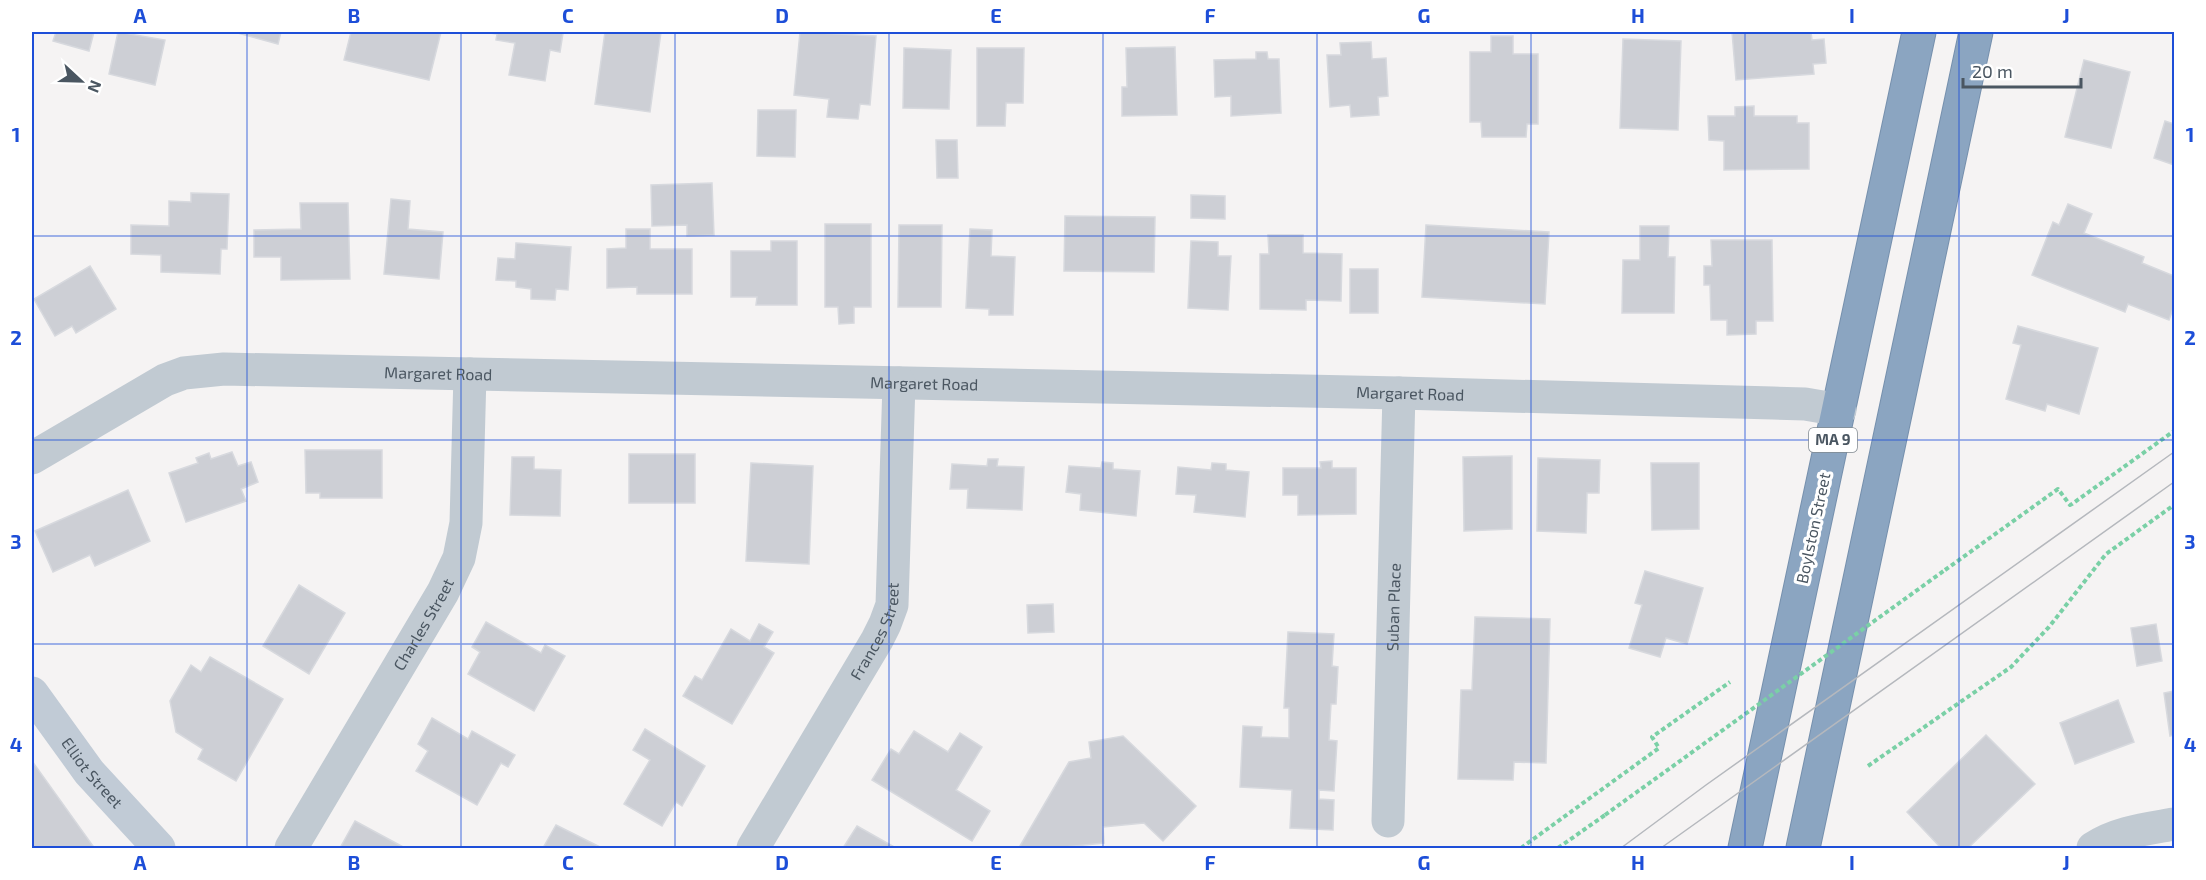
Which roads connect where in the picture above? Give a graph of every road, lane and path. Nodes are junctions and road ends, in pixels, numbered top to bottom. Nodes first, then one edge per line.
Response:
1 (1919, 32) edge
2 (1976, 32) edge
3 (470, 374) junction
4 (899, 383) junction
5 (1399, 393) junction
6 (1840, 410) junction
7 (2175, 431) edge
8 (32, 458) edge
9 (2175, 505) edge
10 (1730, 681) dead end
11 (32, 693) edge
12 (1868, 766) dead end
13 (1388, 821) dead end
14 (2175, 824) edge
15 (159, 849) edge
16 (291, 849) edge
17 (753, 849) edge
18 (1521, 849) edge
19 (1558, 849) edge
20 (1745, 849) edge
21 (1803, 849) edge
22 (2093, 849) edge

1 - 6 highway, Boylston Street / MA 9
2 - 21 highway
3 - 4 street, Margaret Road
3 - 8 street, Margaret Road
3 - 16 street, Charles Street
4 - 5 street, Margaret Road
4 - 17 street, Frances Street
5 - 6 street, Margaret Road
5 - 13 street, Suban Place
6 - 20 highway, Boylston Street / MA 9
7 - 19 path, bridge
9 - 12 path
10 - 18 path
11 - 15 street, Elliot Street
14 - 22 street

